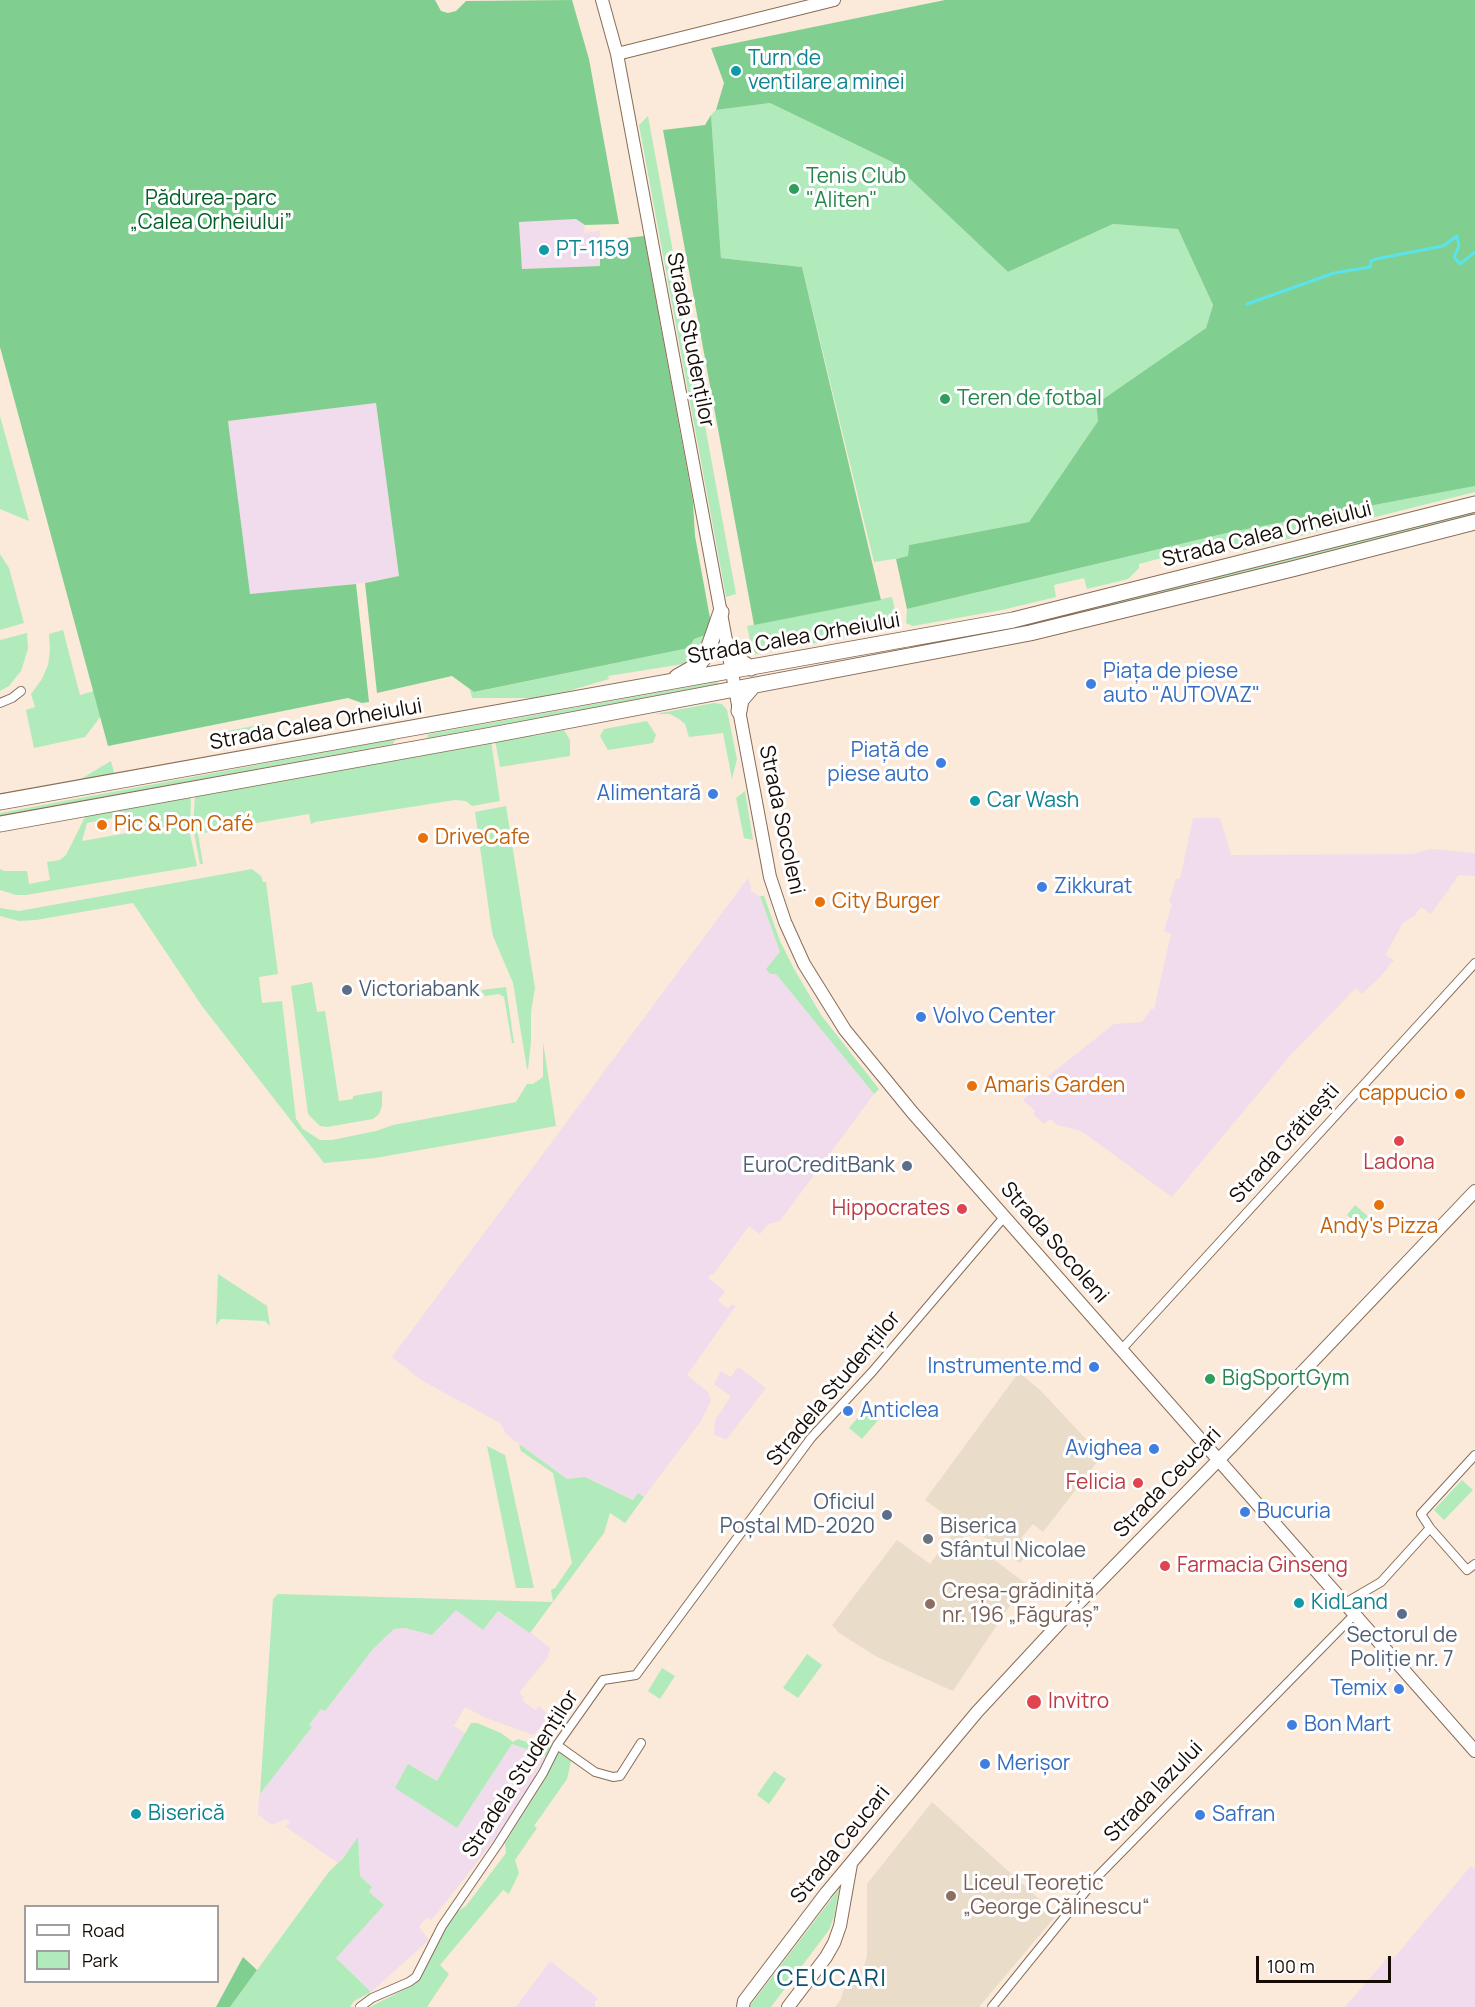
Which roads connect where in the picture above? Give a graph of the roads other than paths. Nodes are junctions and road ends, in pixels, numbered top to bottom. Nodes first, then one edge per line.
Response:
1 (602, 0) edge
2 (834, 0) edge
3 (616, 54) junction
4 (1475, 504) edge
5 (1475, 522) edge
6 (1206, 572) junction
7 (1211, 590) junction
8 (721, 612) junction
9 (727, 644) junction
10 (751, 668) junction
11 (731, 672) junction
12 (664, 685) junction
13 (753, 686) junction
14 (735, 689) junction
15 (21, 691) dead end
16 (0, 703) edge
17 (739, 711) junction
18 (407, 730) junction
19 (411, 749) junction
20 (0, 802) edge
21 (0, 824) edge
22 (1475, 963) edge
23 (1475, 1191) edge
24 (1005, 1216) junction
25 (1122, 1349) junction
26 (1475, 1455) edge
27 (1219, 1459) junction
28 (1430, 1528) junction
29 (1475, 1564) edge
30 (1345, 1603) junction
31 (1355, 1614) junction
32 (641, 1743) dead end
33 (557, 1745) junction
34 (1475, 1751) edge
35 (852, 1859) junction
36 (742, 2005) edge
37 (360, 2007) edge
38 (788, 2007) edge
39 (992, 2007) edge

1 - 3 main road, Strada Studenților
2 - 3 main road
3 - 8 main road, Strada Studenților
4 - 6 highway, Strada Calea Orheiului
5 - 7 highway, Strada Calea Orheiului
6 - 7 highway
6 - 10 highway, Strada Calea Orheiului
7 - 13 highway, Strada Calea Orheiului
8 - 9 main road, Strada Studenților
8 - 12 highway
9 - 10 highway
9 - 11 main road, Strada Studenților
10 - 11 highway, Strada Calea Orheiului
11 - 12 highway, Strada Calea Orheiului
11 - 14 main road, Strada Studenților
12 - 18 highway, Strada Calea Orheiului
13 - 14 highway, Strada Calea Orheiului
13 - 17 highway
14 - 17 main road, Strada Socoleni
14 - 19 highway, Strada Calea Orheiului
15 - 16 street
17 - 24 main road, Strada Socoleni
18 - 19 highway
18 - 20 highway, Strada Calea Orheiului
19 - 21 highway, Strada Calea Orheiului
22 - 25 street, Strada Grătiești
23 - 27 main road, Strada Ceucari
24 - 25 main road, Strada Socoleni
24 - 33 street, Stradela Studenților
25 - 27 main road, Strada Socoleni
26 - 28 street
27 - 30 main road, Strada Socoleni
27 - 35 main road, Strada Ceucari
28 - 29 street
28 - 30 street
30 - 31 main road, Strada Socoleni
31 - 34 main road, Strada Socoleni
31 - 39 street, Strada Iazului
32 - 33 street
33 - 37 street, Stradela Studenților
35 - 36 main road, Strada Ceucari
35 - 38 main road

